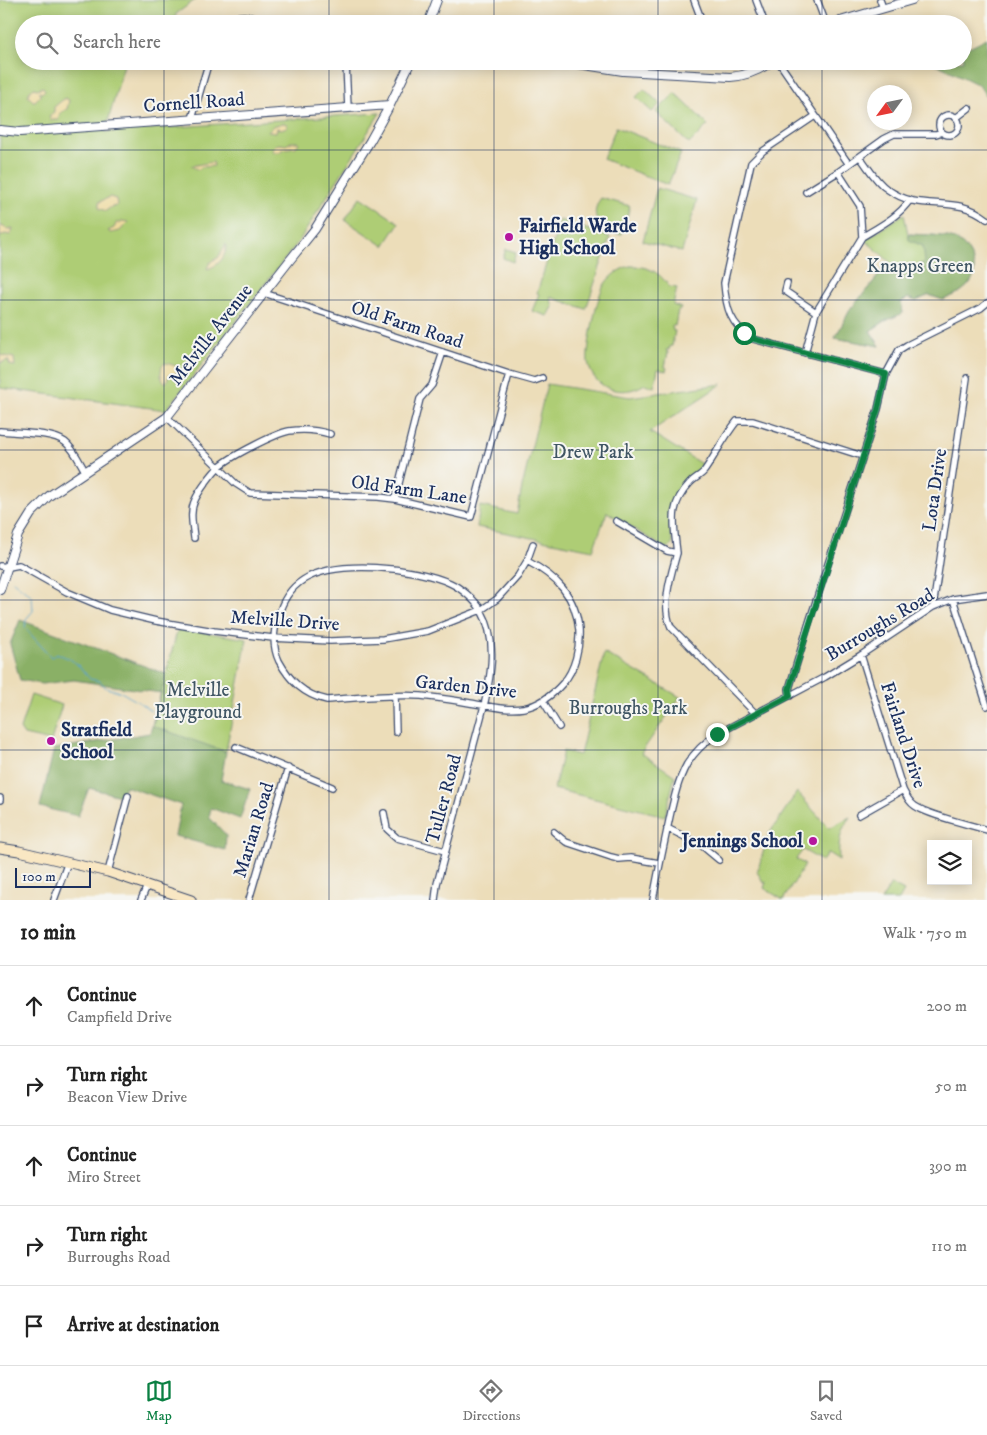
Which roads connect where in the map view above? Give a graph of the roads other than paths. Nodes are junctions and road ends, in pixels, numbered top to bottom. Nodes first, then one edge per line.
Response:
1 (437, 0) edge
2 (694, 0) edge
3 (756, 0) edge
4 (817, 0) edge
5 (880, 0) edge
6 (912, 0) edge
7 (883, 8) junction
8 (431, 15) edge
9 (700, 15) edge
10 (762, 15) edge
11 (824, 15) edge
12 (859, 15) edge
13 (206, 70) edge
14 (346, 70) edge
15 (407, 70) edge
16 (617, 70) edge
17 (757, 70) edge
18 (784, 70) edge
19 (390, 105) junction
20 (348, 108) junction
21 (969, 108) dead end
22 (815, 116) junction
23 (956, 118) junction
24 (192, 119) junction
25 (0, 130) edge
26 (942, 132) junction
27 (860, 156) junction
28 (848, 163) junction
29 (838, 172) junction
30 (806, 192) dead end
31 (910, 200) junction
32 (987, 220) edge
33 (862, 237) junction
34 (787, 283) dead end
35 (264, 293) junction
36 (987, 303) edge
37 (816, 312) junction
38 (443, 352) junction
39 (805, 353) junction
40 (509, 374) junction
41 (886, 374) junction
42 (542, 378) dead end
43 (967, 378) dead end
44 (166, 417) junction
45 (0, 431) edge
46 (330, 434) dead end
47 (862, 456) junction
48 (218, 468) junction
49 (85, 471) junction
50 (395, 499) junction
51 (616, 521) dead end
52 (194, 538) dead end
53 (533, 544) dead end
54 (677, 553) junction
55 (527, 561) junction
56 (0, 566) edge
57 (9, 567) junction
58 (0, 590) edge
59 (987, 594) edge
60 (952, 600) junction
61 (933, 607) junction
62 (481, 610) junction
63 (273, 638) junction
64 (862, 655) junction
65 (395, 696) junction
66 (790, 696) junction
67 (543, 701) junction
68 (484, 706) junction
69 (987, 706) edge
70 (755, 713) junction
71 (559, 727) dead end
72 (396, 732) dead end
73 (236, 747) dead end
74 (288, 768) junction
75 (332, 787) dead end
76 (903, 790) junction
77 (128, 796) dead end
78 (384, 813) dead end
79 (860, 815) dead end
80 (667, 828) junction
81 (987, 830) edge
82 (554, 832) dead end
83 (0, 848) edge
84 (445, 851) junction
85 (719, 860) dead end
86 (68, 862) junction
87 (659, 863) junction
88 (108, 872) junction
89 (147, 886) junction
90 (54, 900) edge
91 (141, 900) edge
92 (192, 900) edge
93 (249, 900) edge
94 (435, 900) edge
95 (653, 900) edge

1 - 8 street
2 - 9 street
3 - 10 street
4 - 11 street
5 - 7 street
6 - 7 street
7 - 12 street
13 - 24 street
14 - 20 street
15 - 19 street, Melville Avenue
16 - 17 street
18 - 22 street
19 - 20 street, Cornell Road
19 - 35 street, Melville Avenue
20 - 24 street, Cornell Road
21 - 23 street
22 - 28 street
22 - 39 street
23 - 26 street
23 - 26 street
24 - 25 street, Cornell Road
26 - 27 street
27 - 28 street
27 - 31 street
28 - 29 street
29 - 30 street
29 - 33 street
31 - 32 street
31 - 33 street
33 - 37 street
34 - 37 street
35 - 38 street, Old Farm Road
35 - 44 street, Melville Avenue
36 - 41 street
37 - 39 street
38 - 40 street, Old Farm Road
38 - 50 street
39 - 41 street
40 - 42 street, Old Farm Road
40 - 50 street, Old Farm Lane
41 - 47 street
43 - 61 street, Lota Drive
44 - 48 street, Old Farm Lane
44 - 49 street, Melville Avenue
45 - 49 street
46 - 48 street
47 - 54 street
47 - 66 street
48 - 50 street, Old Farm Lane
48 - 52 street
49 - 57 street, Melville Avenue
51 - 54 street
53 - 55 street, Melville Drive
54 - 70 street
55 - 62 street, Melville Drive
55 - 67 street, Garden Drive
56 - 57 street, Melville Drive
57 - 58 street, Melville Avenue
57 - 63 street, Melville Drive
59 - 60 street, Burroughs Road
60 - 61 street, Burroughs Road
60 - 69 street
61 - 64 street, Burroughs Road
62 - 63 street, Melville Drive
62 - 63 street
62 - 68 street, Tuller Road
63 - 65 street, Garden Drive
64 - 66 street, Burroughs Road
64 - 76 street, Fairland Drive
65 - 68 street, Garden Drive
65 - 72 street
66 - 70 street, Burroughs Road
67 - 68 street, Garden Drive
67 - 71 street
68 - 84 street, Tuller Road
70 - 80 street, Burroughs Road
73 - 74 street
74 - 75 street
74 - 93 street, Marian Road
76 - 79 street
76 - 81 street, Fairland Drive
77 - 88 street
78 - 84 street
80 - 85 street
80 - 87 street, Burroughs Road
82 - 87 street
83 - 86 main road
84 - 94 street, Tuller Road
86 - 88 main road
86 - 90 street
87 - 95 street, Burroughs Road
88 - 89 main road
89 - 91 street
89 - 92 main road

